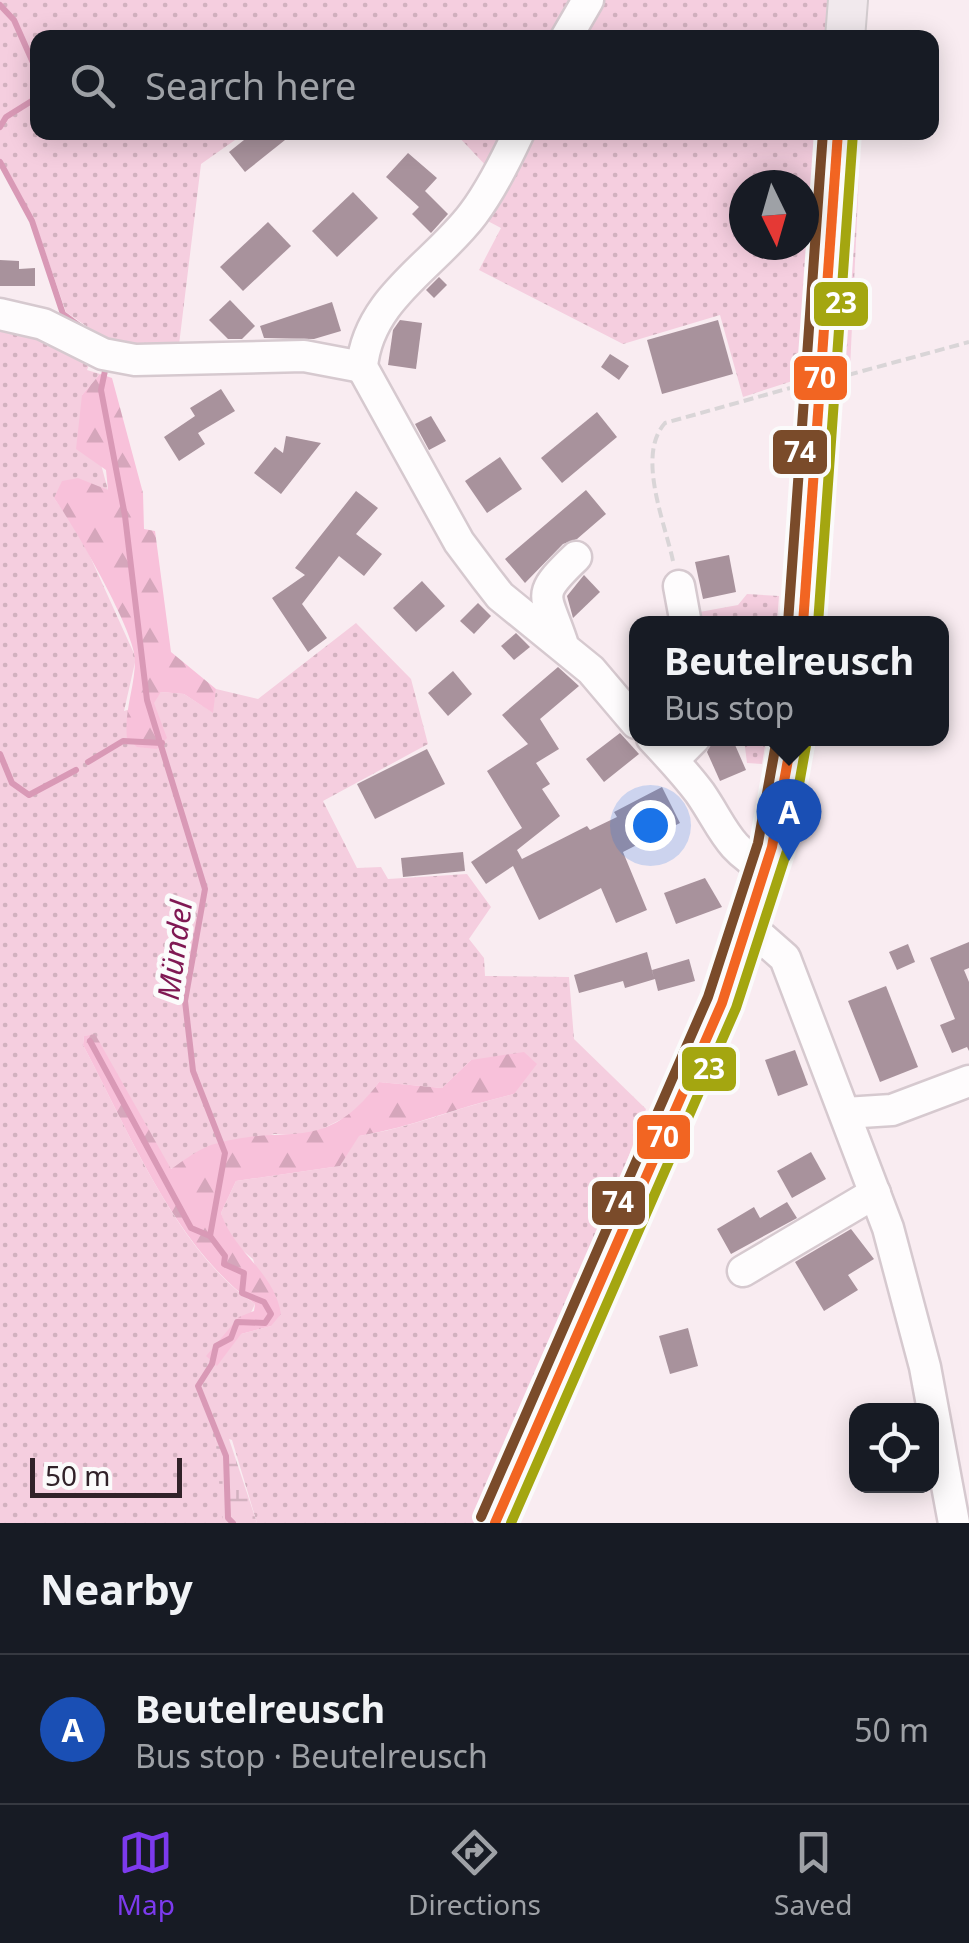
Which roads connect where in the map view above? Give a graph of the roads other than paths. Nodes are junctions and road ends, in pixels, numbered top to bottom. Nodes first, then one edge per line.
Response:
1 (588, 0) edge
2 (848, 0) edge
3 (571, 30) edge
4 (846, 30) edge
5 (837, 140) edge
6 (513, 144) edge
7 (0, 314) edge
8 (362, 366) junction
9 (576, 558) dead end
10 (679, 586) road end
11 (685, 616) edge
12 (804, 616) edge
13 (562, 645) junction
14 (629, 716) edge
15 (791, 746) edge
16 (662, 749) edge
17 (768, 870) junction
18 (752, 929) junction
19 (969, 1081) edge
20 (845, 1113) junction
21 (875, 1193) junction
22 (743, 1271) dead end
23 (495, 1523) edge
24 (954, 1523) edge

1 - 3 street
2 - 4 main road
5 - 12 main road
6 - 8 street
7 - 8 street
8 - 13 street
9 - 13 street
10 - 11 street
13 - 14 street
15 - 17 main road
16 - 17 street
17 - 18 main road
18 - 20 street
18 - 23 main road
19 - 20 street
20 - 21 street
21 - 22 street
21 - 24 street

